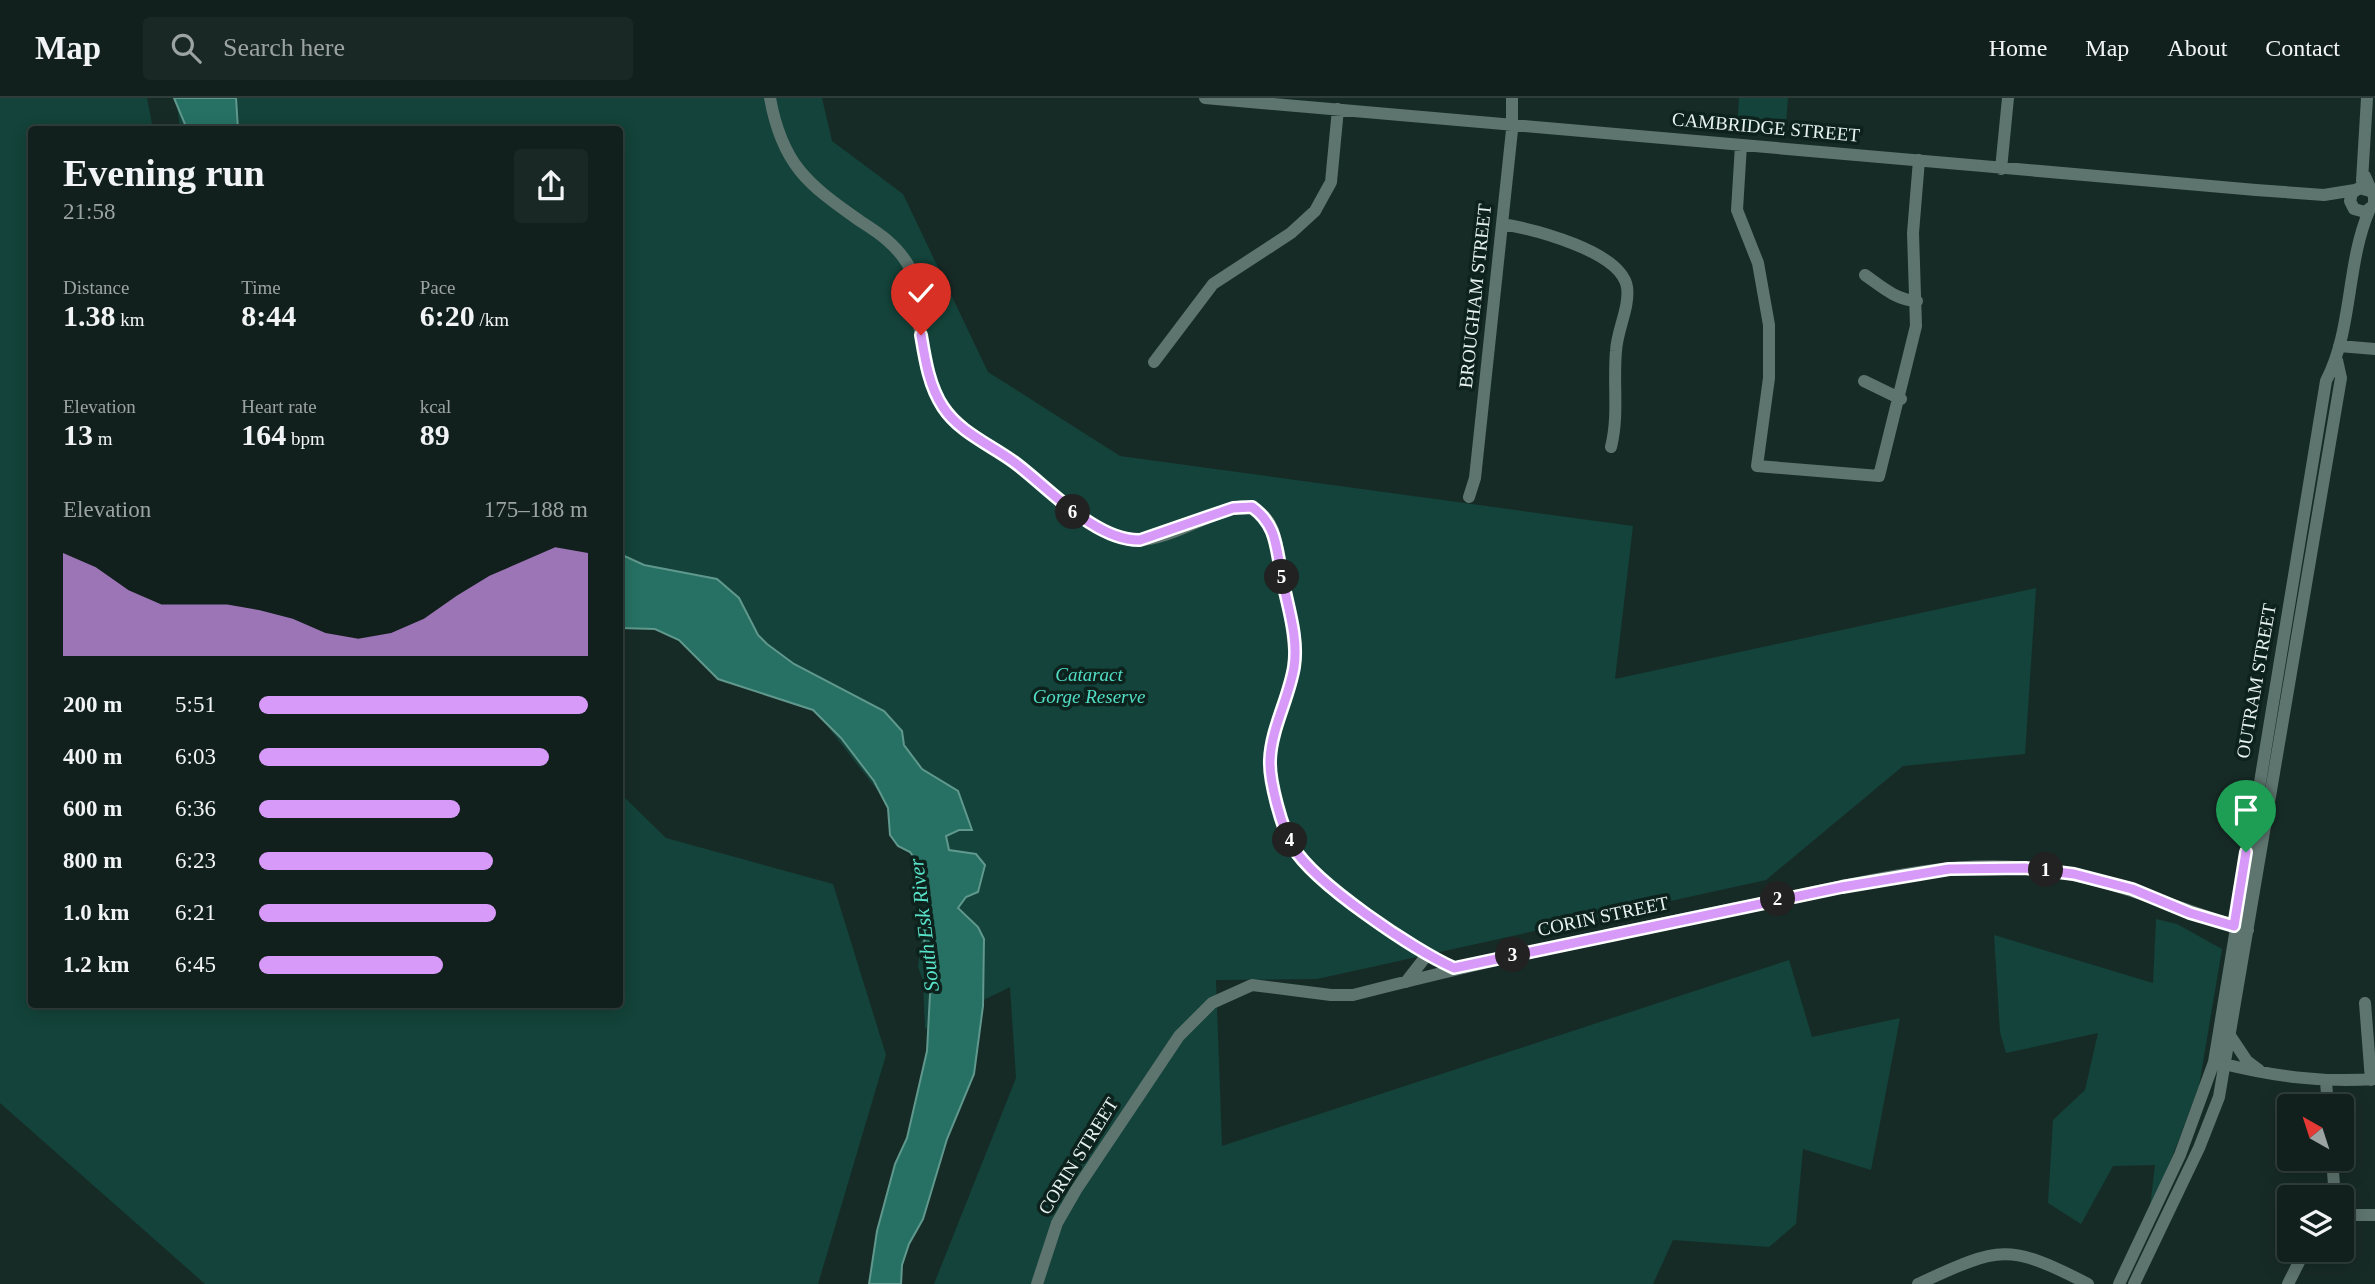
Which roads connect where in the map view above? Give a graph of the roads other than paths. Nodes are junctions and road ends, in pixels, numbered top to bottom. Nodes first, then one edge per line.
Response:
1 (770, 98) edge
2 (1205, 98) edge
3 (1512, 98) edge
4 (2008, 98) edge
5 (2367, 98) edge
6 (1338, 109) junction
7 (1511, 124) junction
8 (1741, 145) junction
9 (1919, 160) junction
10 (2001, 169) junction
11 (2366, 189) edge
12 (2323, 195) junction
13 (2352, 207) junction
14 (2372, 209) edge
15 (1502, 224) junction
16 (2357, 240) junction
17 (1865, 275) dead end
18 (1917, 301) junction
19 (2339, 346) junction
20 (2375, 349) edge
21 (2337, 360) junction
22 (1154, 362) dead end
23 (1864, 381) dead end
24 (1901, 399) junction
25 (1611, 447) dead end
26 (1469, 497) dead end
27 (2234, 926) junction
28 (2248, 930) junction
29 (1427, 955) junction
30 (1454, 968) junction
31 (1405, 982) junction
32 (2365, 1003) dead end
33 (2231, 1037) junction
34 (2220, 1063) junction
35 (2264, 1074) junction
36 (2373, 1080) edge
37 (2326, 1082) junction
38 (2327, 1094) edge
39 (2354, 1215) edge
40 (2375, 1215) edge
41 (2299, 1262) edge
42 (1037, 1284) edge
43 (1918, 1284) edge
44 (2088, 1284) edge
45 (2119, 1284) edge
46 (2134, 1284) edge
47 (2288, 1284) edge

1 - 29 street
2 - 6 street, CAMBRIDGE STREET
3 - 7 street, BROUGHAM STREET
4 - 10 street
5 - 11 street
6 - 7 street, CAMBRIDGE STREET
6 - 22 street
7 - 8 street, CAMBRIDGE STREET
7 - 15 street, BROUGHAM STREET
8 - 9 street, CAMBRIDGE STREET
8 - 24 street
9 - 10 street, CAMBRIDGE STREET
9 - 18 street
10 - 12 street, CAMBRIDGE STREET
11 - 12 street, CAMBRIDGE STREET
11 - 13 street
11 - 14 street, OUTRAM STREET
12 - 13 street, CAMBRIDGE STREET
13 - 14 street, CAMBRIDGE STREET
13 - 16 street, OUTRAM STREET
14 - 16 street, OUTRAM STREET
15 - 25 street
15 - 26 street, BROUGHAM STREET
16 - 19 street, OUTRAM STREET
17 - 18 street
18 - 24 street
19 - 20 street
19 - 21 street, OUTRAM STREET
21 - 27 street, OUTRAM STREET
21 - 28 street, OUTRAM STREET
23 - 24 street
27 - 28 street, CORIN STREET
27 - 30 street, CORIN STREET
27 - 34 street, OUTRAM STREET
28 - 33 street, OUTRAM STREET
29 - 30 street
29 - 31 street
30 - 31 street, CORIN STREET
31 - 42 street, CORIN STREET
32 - 36 street
33 - 34 street, OUTRAM STREET
33 - 35 street
34 - 35 street
34 - 45 street, OUTRAM STREET
34 - 46 street, OUTRAM STREET
35 - 37 street
36 - 37 street
37 - 38 street
39 - 40 street
41 - 47 street
43 - 44 street

